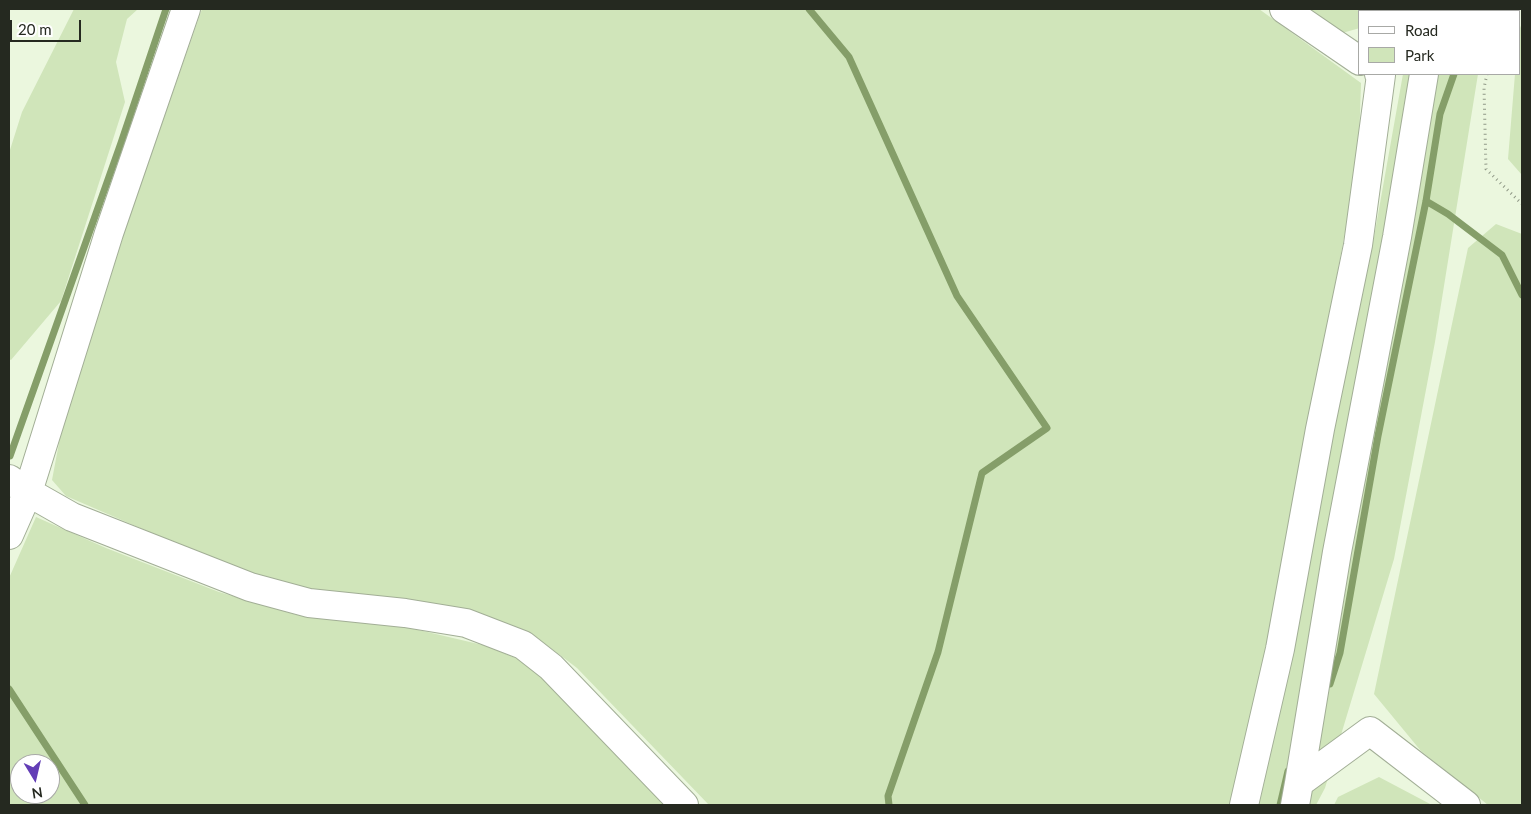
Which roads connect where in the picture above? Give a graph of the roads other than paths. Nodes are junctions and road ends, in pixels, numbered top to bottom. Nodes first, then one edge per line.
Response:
1 (186, 9) edge
2 (1284, 9) edge
3 (1358, 60) edge
4 (1381, 75) edge
5 (1424, 75) edge
6 (18, 486) edge
7 (9, 535) edge
8 (1297, 794) edge
9 (684, 805) edge
10 (1244, 805) edge
11 (1466, 805) edge

1 - 6 lane
2 - 3 lane
4 - 10 lane
5 - 8 lane
6 - 7 lane
6 - 9 lane
8 - 11 lane

